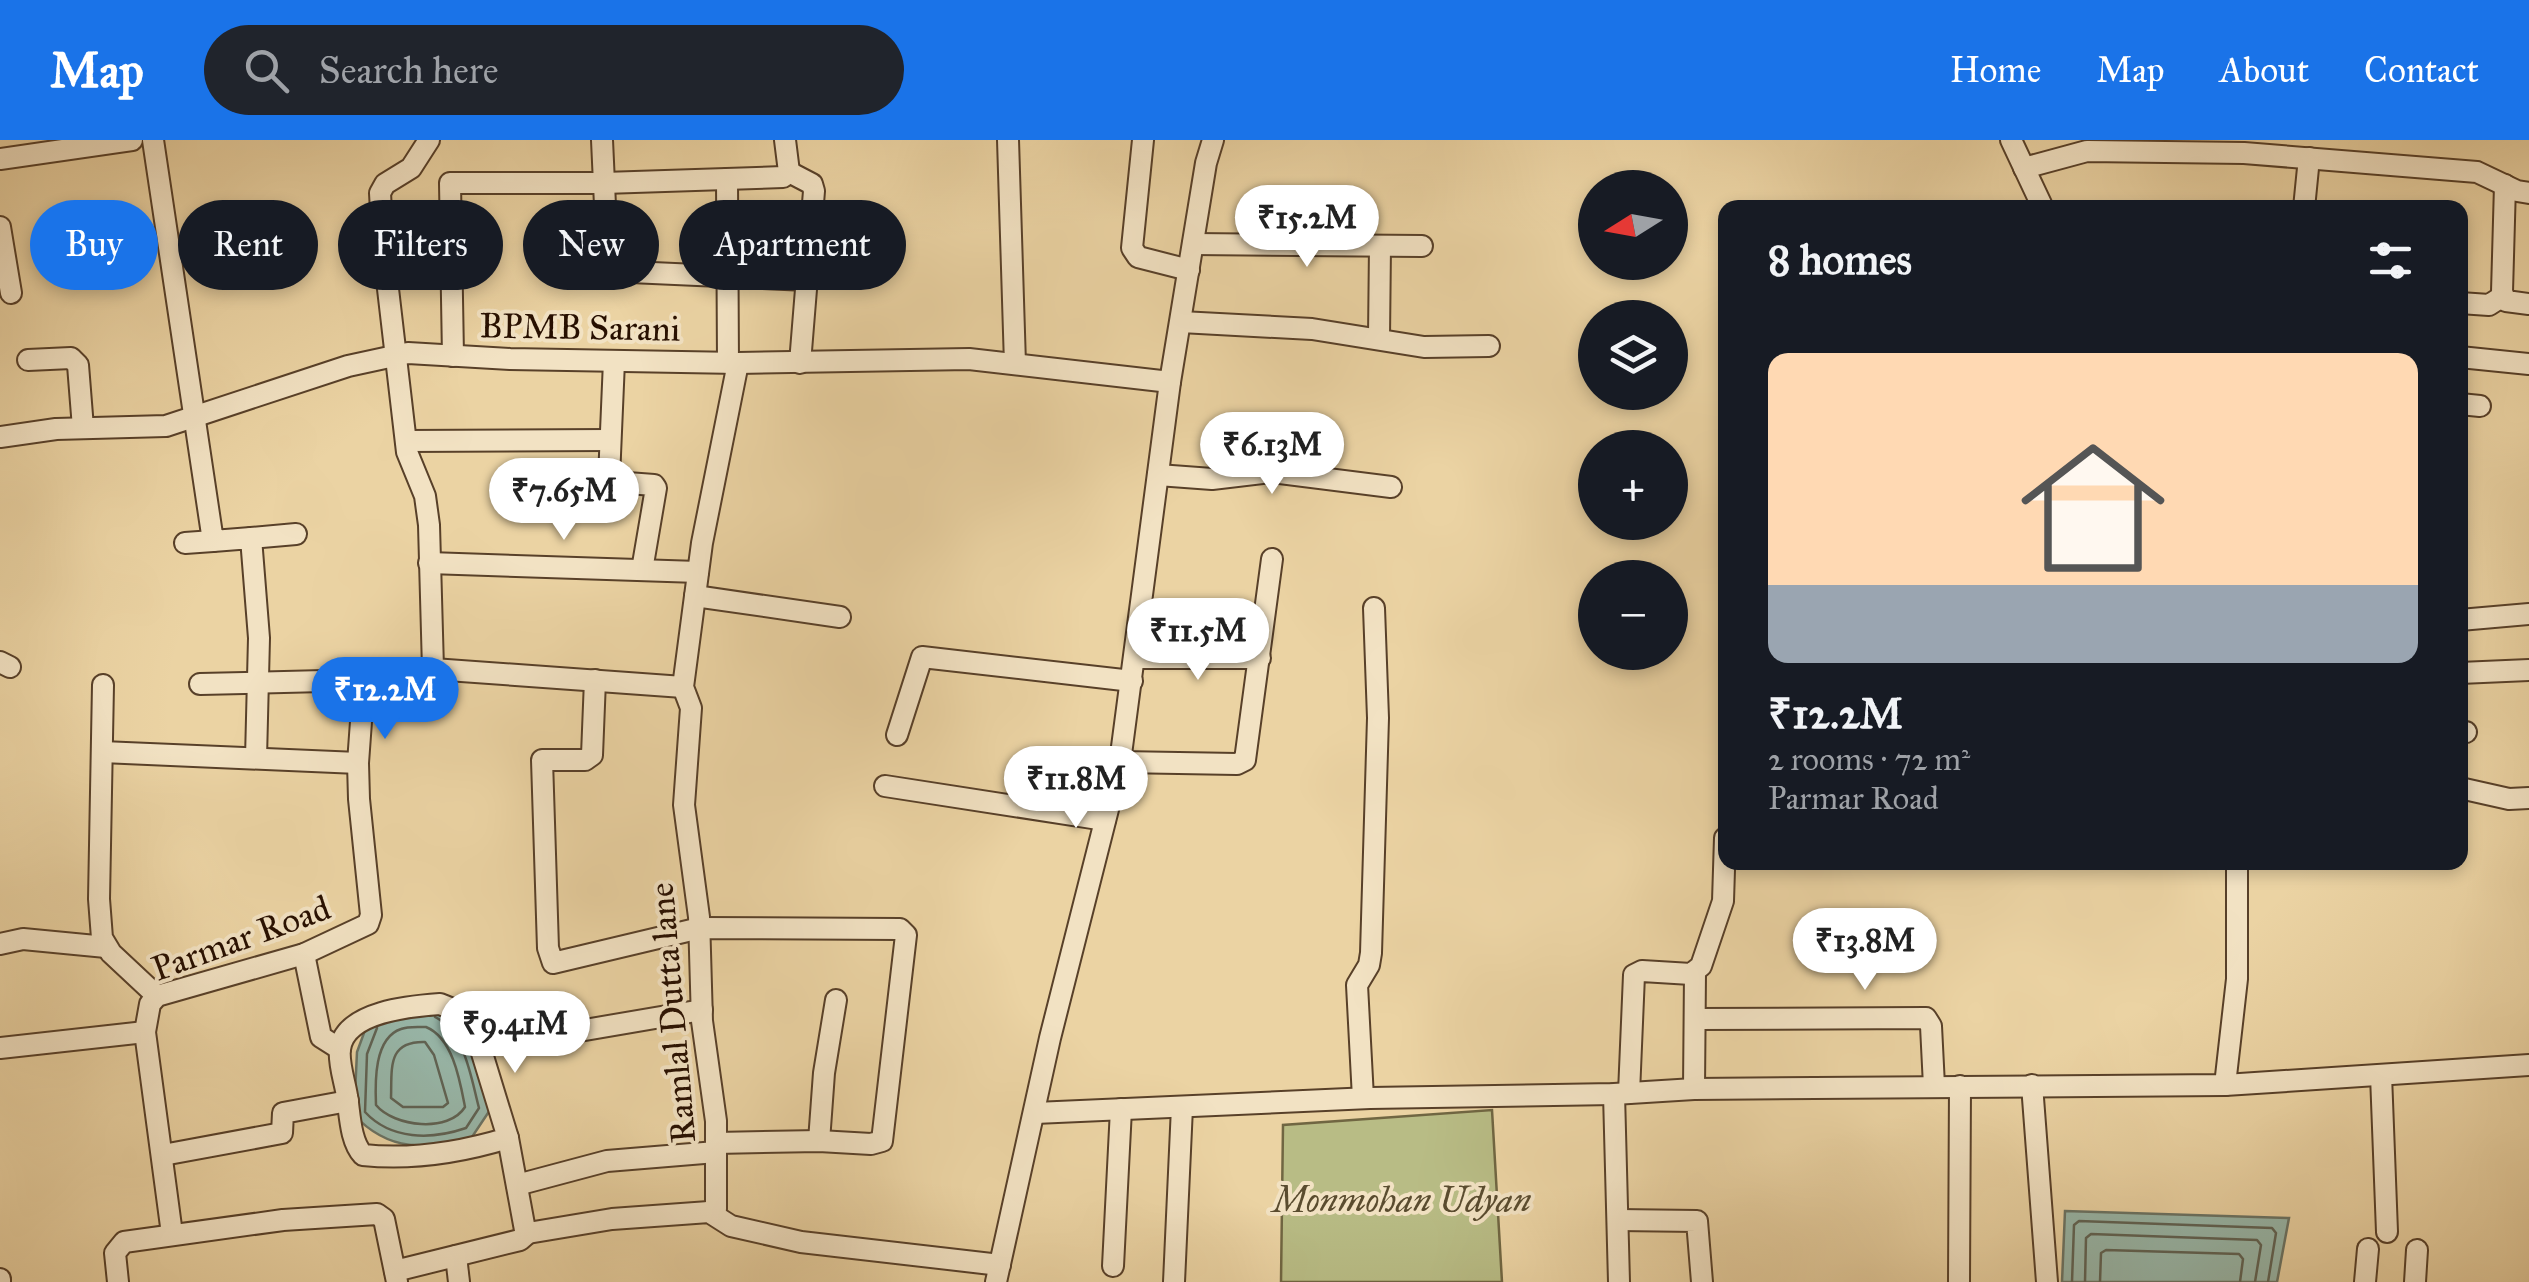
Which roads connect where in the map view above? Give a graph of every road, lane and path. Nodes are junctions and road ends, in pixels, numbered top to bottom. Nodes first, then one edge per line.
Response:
1 (132, 140) edge
2 (152, 140) edge
3 (429, 140) edge
4 (602, 140) edge
5 (785, 140) edge
6 (1008, 140) edge
7 (1144, 140) edge
8 (1213, 140) edge
9 (2012, 140) edge
10 (2100, 145) edge
11 (48, 146) edge
12 (2309, 158) junction
13 (0, 160) edge
14 (2024, 168) junction
15 (789, 172) junction
16 (727, 179) junction
17 (604, 183) junction
18 (2505, 185) junction
19 (2529, 193) edge
20 (727, 200) edge
21 (813, 200) edge
22 (2039, 200) edge
23 (2305, 200) edge
24 (0, 227) edge
25 (1193, 244) junction
26 (1380, 246) junction
27 (1422, 246) dead end
28 (1189, 270) junction
29 (679, 273) edge
30 (729, 290) edge
31 (806, 290) edge
32 (11, 293) dead end
33 (2504, 296) junction
34 (2468, 304) edge
35 (2529, 304) edge
36 (1181, 322) junction
37 (1379, 338) junction
38 (1489, 346) dead end
39 (396, 356) junction
40 (453, 356) junction
41 (2468, 359) edge
42 (28, 360) dead end
43 (614, 361) junction
44 (733, 363) junction
45 (800, 363) junction
46 (1015, 364) junction
47 (2529, 364) edge
48 (1169, 382) junction
49 (195, 416) junction
50 (82, 428) junction
51 (0, 437) edge
52 (610, 440) junction
53 (406, 442) junction
54 (1158, 476) junction
55 (1391, 487) dead end
56 (296, 534) dead end
57 (251, 538) junction
58 (213, 540) junction
59 (185, 544) dead end
60 (1272, 559) dead end
61 (429, 563) junction
62 (642, 570) junction
63 (698, 572) junction
64 (695, 596) junction
65 (1374, 608) dead end
66 (2529, 614) edge
67 (840, 616) dead end
68 (2468, 619) edge
69 (1135, 658) junction
70 (1260, 658) junction
71 (432, 669) junction
72 (2529, 670) edge
73 (2468, 673) edge
74 (364, 680) junction
75 (595, 680) junction
76 (1132, 682) junction
77 (103, 684) dead end
78 (200, 684) dead end
79 (258, 684) junction
80 (682, 687) junction
81 (896, 735) dead end
82 (102, 752) junction
83 (256, 758) junction
84 (1120, 762) junction
85 (358, 763) junction
86 (885, 786) dead end
87 (2468, 790) edge
88 (2529, 798) edge
89 (1105, 820) junction
90 (1723, 870) edge
91 (2237, 870) edge
92 (700, 928) junction
93 (0, 944) edge
94 (106, 947) junction
95 (304, 954) junction
96 (1696, 972) junction
97 (157, 996) junction
98 (836, 1000) dead end
99 (702, 1010) junction
100 (1695, 1018) junction
101 (145, 1032) junction
102 (550, 1036) dead end
103 (0, 1048) edge
104 (340, 1048) junction
105 (2529, 1065) edge
106 (2381, 1076) junction
107 (2032, 1085) junction
108 (2225, 1085) junction
109 (1934, 1086) junction
110 (1960, 1086) junction
111 (1694, 1089) junction
112 (1621, 1094) junction
113 (1363, 1098) junction
114 (348, 1101) junction
115 (1182, 1107) junction
116 (1121, 1109) junction
117 (1035, 1112) junction
118 (508, 1138) junction
119 (820, 1141) junction
120 (716, 1148) junction
121 (163, 1155) junction
122 (517, 1184) junction
123 (709, 1212) junction
124 (1618, 1220) junction
125 (2387, 1232) dead end
126 (528, 1233) junction
127 (172, 1234) junction
128 (2368, 1249) dead end
129 (2417, 1250) dead end
130 (456, 1256) junction
131 (1113, 1266) dead end
132 (998, 1274) edge
133 (396, 1277) edge
134 (118, 1282) edge
135 (460, 1282) edge
136 (1174, 1282) edge
137 (1620, 1282) edge
138 (1702, 1282) edge
139 (1958, 1282) edge
140 (2047, 1282) edge
141 (2364, 1282) edge
142 (2415, 1282) edge

1 - 11 street
2 - 49 street
3 - 39 street
4 - 17 street
5 - 15 street
6 - 46 street
7 - 28 street
8 - 25 street
9 - 14 street
10 - 12 street
10 - 14 street
11 - 13 street
12 - 18 street
12 - 23 street
14 - 22 street
15 - 16 street
15 - 21 street
16 - 17 street
16 - 20 street
17 - 29 street
17 - 40 street
18 - 19 street
18 - 33 street
24 - 32 street
25 - 26 street
25 - 28 street
26 - 27 street
26 - 37 street
28 - 36 street
30 - 44 street
31 - 45 street
33 - 34 street
33 - 35 street
36 - 37 street
36 - 48 street
37 - 38 street
39 - 40 street, BPMB Sarani
39 - 49 street, BPMB Sarani
39 - 53 street
40 - 43 street, BPMB Sarani
41 - 47 street
42 - 50 street
43 - 44 street, BPMB Sarani
43 - 52 street
44 - 45 street, BPMB Sarani
44 - 63 street
45 - 46 street, BPMB Sarani
46 - 48 street, BPMB Sarani
48 - 54 street
49 - 50 street, BPMB Sarani
49 - 58 street
50 - 51 street, BPMB Sarani
52 - 53 street
52 - 62 street
53 - 61 street
54 - 55 street
54 - 69 street
56 - 57 street
57 - 58 street
57 - 79 street
58 - 59 street
60 - 70 street
61 - 62 street
61 - 71 street
62 - 63 street
63 - 64 street
64 - 67 street
64 - 80 street
65 - 113 street
66 - 68 street
69 - 70 street
69 - 76 street
70 - 84 street
71 - 74 street
71 - 75 street
72 - 73 street
74 - 79 street
74 - 85 street, Parmar Road
75 - 80 street
75 - 92 street
76 - 81 street
76 - 84 street
77 - 82 street
78 - 79 street
79 - 83 street
80 - 92 street, Ramlal Dutta lane
82 - 83 street
82 - 94 street
83 - 85 street
84 - 89 street
85 - 95 street, Parmar Road
86 - 89 street
87 - 88 street
89 - 117 street
90 - 96 street
91 - 108 street
92 - 99 street, Ramlal Dutta lane
92 - 119 street
93 - 94 street
94 - 97 street
95 - 97 street, Parmar Road
95 - 104 street
96 - 100 street
96 - 112 street
97 - 101 street, Parmar Road
98 - 119 street
99 - 102 street
99 - 120 street, Ramlal Dutta lane
100 - 109 street
100 - 111 street
101 - 103 street
101 - 121 street, Parmar Road
104 - 114 street
104 - 118 street
105 - 106 street
106 - 108 street
106 - 125 street
107 - 108 street
107 - 110 street
107 - 140 street
109 - 110 street
109 - 111 street
110 - 139 street
111 - 112 street
112 - 113 street
112 - 124 street
113 - 115 street
114 - 118 street
114 - 121 street
115 - 116 street
115 - 136 street
116 - 117 street
116 - 131 street
117 - 132 street
118 - 122 street
119 - 120 street
120 - 122 street
120 - 123 street, Ramlal Dutta lane
121 - 127 street, Parmar Road
122 - 126 street
123 - 126 street
123 - 132 street
124 - 137 street
124 - 138 street
126 - 130 street
127 - 133 street
127 - 134 street
128 - 141 street
129 - 142 street
130 - 133 street
130 - 135 street

